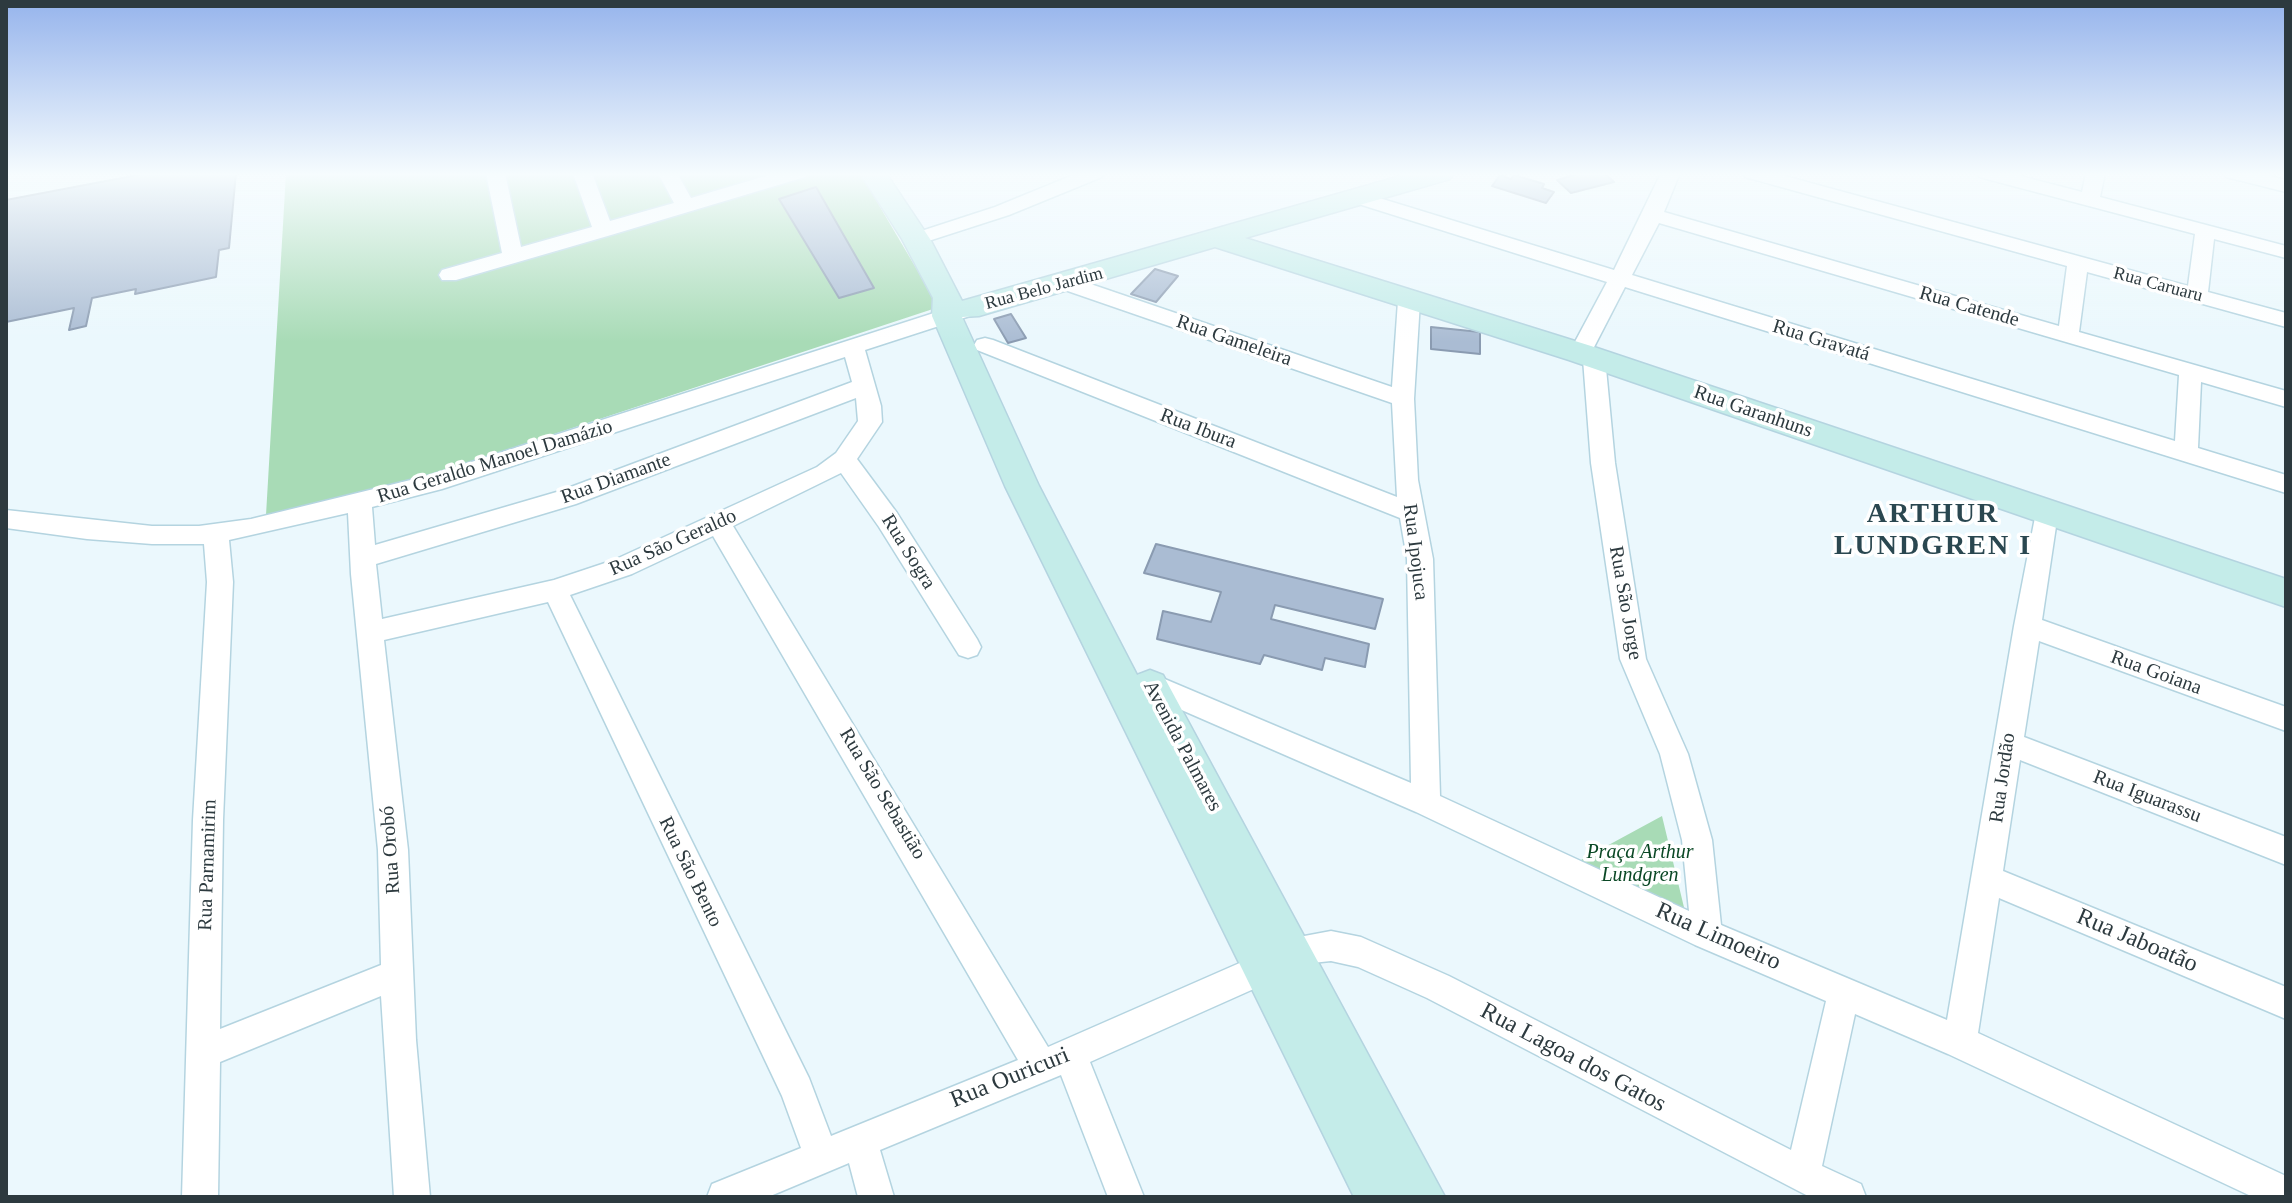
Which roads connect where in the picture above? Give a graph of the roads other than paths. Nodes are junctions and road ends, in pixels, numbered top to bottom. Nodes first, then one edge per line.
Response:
1 (507, 229) edge
2 (610, 229) edge
3 (910, 229) edge
4 (946, 229) edge
5 (1250, 229) edge
6 (1459, 229) edge
7 (1645, 229) edge
8 (1702, 229) edge
9 (1955, 229) edge
10 (2198, 229) edge
11 (604, 231) joint
12 (2205, 231) junction
13 (916, 239) junction
14 (1218, 239) junction
15 (2286, 252) edge
16 (513, 257) junction
17 (2078, 263) junction
18 (449, 275) dead end
19 (1618, 279) junction
20 (1066, 283) junction
21 (2197, 295) junction
22 (1409, 301) junction
23 (955, 308) junction
24 (2286, 320) edge
25 (2068, 335) junction
26 (853, 345) junction
27 (985, 345) junction
28 (1587, 355) junction
29 (2190, 371) junction
30 (865, 386) junction
31 (1403, 399) junction
32 (2286, 399) edge
33 (2186, 452) junction
34 (844, 459) junction
35 (2286, 484) edge
36 (360, 503) junction
37 (1411, 512) junction
38 (2046, 513) junction
39 (6, 519) edge
40 (719, 524) junction
41 (216, 532) junction
42 (363, 558) junction
43 (555, 590) junction
44 (2286, 593) edge
45 (2027, 626) junction
46 (371, 632) junction
47 (968, 647) dead end
48 (1148, 683) junction
49 (2286, 719) edge
50 (2008, 743) junction
51 (1426, 803) junction
52 (2286, 851) edge
53 (1988, 879) junction
54 (1706, 934) junction
55 (1279, 961) junction
56 (397, 974) junction
57 (1844, 992) junction
58 (2286, 1003) edge
59 (1960, 1042) junction
60 (203, 1052) junction
61 (1056, 1061) junction
62 (860, 1140) junction
63 (821, 1156) junction
64 (1803, 1174) junction
65 (2286, 1194) edge
66 (200, 1197) edge
67 (412, 1197) edge
68 (725, 1197) edge
69 (876, 1197) edge
70 (1126, 1197) edge
71 (1380, 1197) edge
72 (1420, 1197) edge
73 (1848, 1197) edge

1 - 16 street
2 - 11 street
3 - 13 main road, Avenida Palmares
4 - 13 street
5 - 14 main road, Rua Belo Jardim
6 - 19 street, Rua Gravatá
7 - 19 street
8 - 25 street, Rua Catende
9 - 17 street, Rua Caruaru
10 - 12 street
11 - 16 street
12 - 15 street
12 - 21 street
13 - 23 main road, Avenida Palmares
14 - 20 main road, Rua Belo Jardim
14 - 22 main road, Rua Garanhuns
16 - 18 street
17 - 21 street, Rua Caruaru
17 - 25 street
19 - 28 street
19 - 33 street, Rua Gravatá
20 - 23 main road, Rua Belo Jardim
20 - 31 street, Rua Gameleira
21 - 24 street, Rua Caruaru
22 - 28 main road, Rua Garanhuns
22 - 31 street, Rua Ipojuca
23 - 26 street, Rua Geraldo Manoel Damázio
23 - 27 main road, Avenida Palmares
23 - 55 main road, Avenida Palmares
25 - 29 street, Rua Catende
26 - 30 street, Rua São Geraldo
26 - 36 street, Rua Geraldo Manoel Damázio
27 - 37 street, Rua Ibura
27 - 48 main road, Avenida Palmares
28 - 38 main road, Rua Garanhuns
28 - 54 street, Rua São Jorge
29 - 32 street, Rua Catende
29 - 33 street
30 - 34 street, Rua São Geraldo
30 - 42 street, Rua Diamante
31 - 37 street, Rua Ipojuca
33 - 35 street, Rua Gravatá
34 - 40 street, Rua São Geraldo
34 - 47 street, Rua Sogra
36 - 41 street, Rua Geraldo Manoel Damázio
36 - 42 street, Rua Orobó
37 - 51 street, Rua Ipojuca
38 - 44 main road, Rua Garanhuns
38 - 45 street, Rua Jordão
39 - 41 street, Rua Geraldo Manoel Damázio
40 - 43 street, Rua São Geraldo
40 - 61 street, Rua São Sebastião
41 - 60 street, Rua Parnamirim
42 - 46 street, Rua Orobó
43 - 46 street, Rua São Geraldo
43 - 63 street, Rua São Bento
45 - 49 street, Rua Goiana
45 - 50 street, Rua Jordão
46 - 56 street, Rua Orobó
48 - 51 street, Rua Limoeiro
48 - 55 main road, Avenida Palmares
50 - 52 street, Rua Iguarassu
50 - 53 street, Rua Jordão
51 - 54 street, Rua Limoeiro
53 - 58 street, Rua Jaboatão
53 - 59 street, Rua Jordão
54 - 57 street, Rua Limoeiro
55 - 61 street, Rua Ouricuri
55 - 64 street, Rua Lagoa dos Gatos
55 - 71 main road, Avenida Palmares
55 - 72 main road, Avenida Palmares
56 - 60 street
56 - 67 street, Rua Orobó
57 - 59 street, Rua Limoeiro
57 - 64 street
59 - 65 street, Rua Limoeiro
60 - 66 street, Rua Parnamirim
61 - 62 street, Rua Ouricuri
61 - 70 street, Rua São Sebastião
62 - 63 street, Rua Ouricuri
62 - 69 street
63 - 68 street, Rua Ouricuri
64 - 73 street, Rua Lagoa dos Gatos

